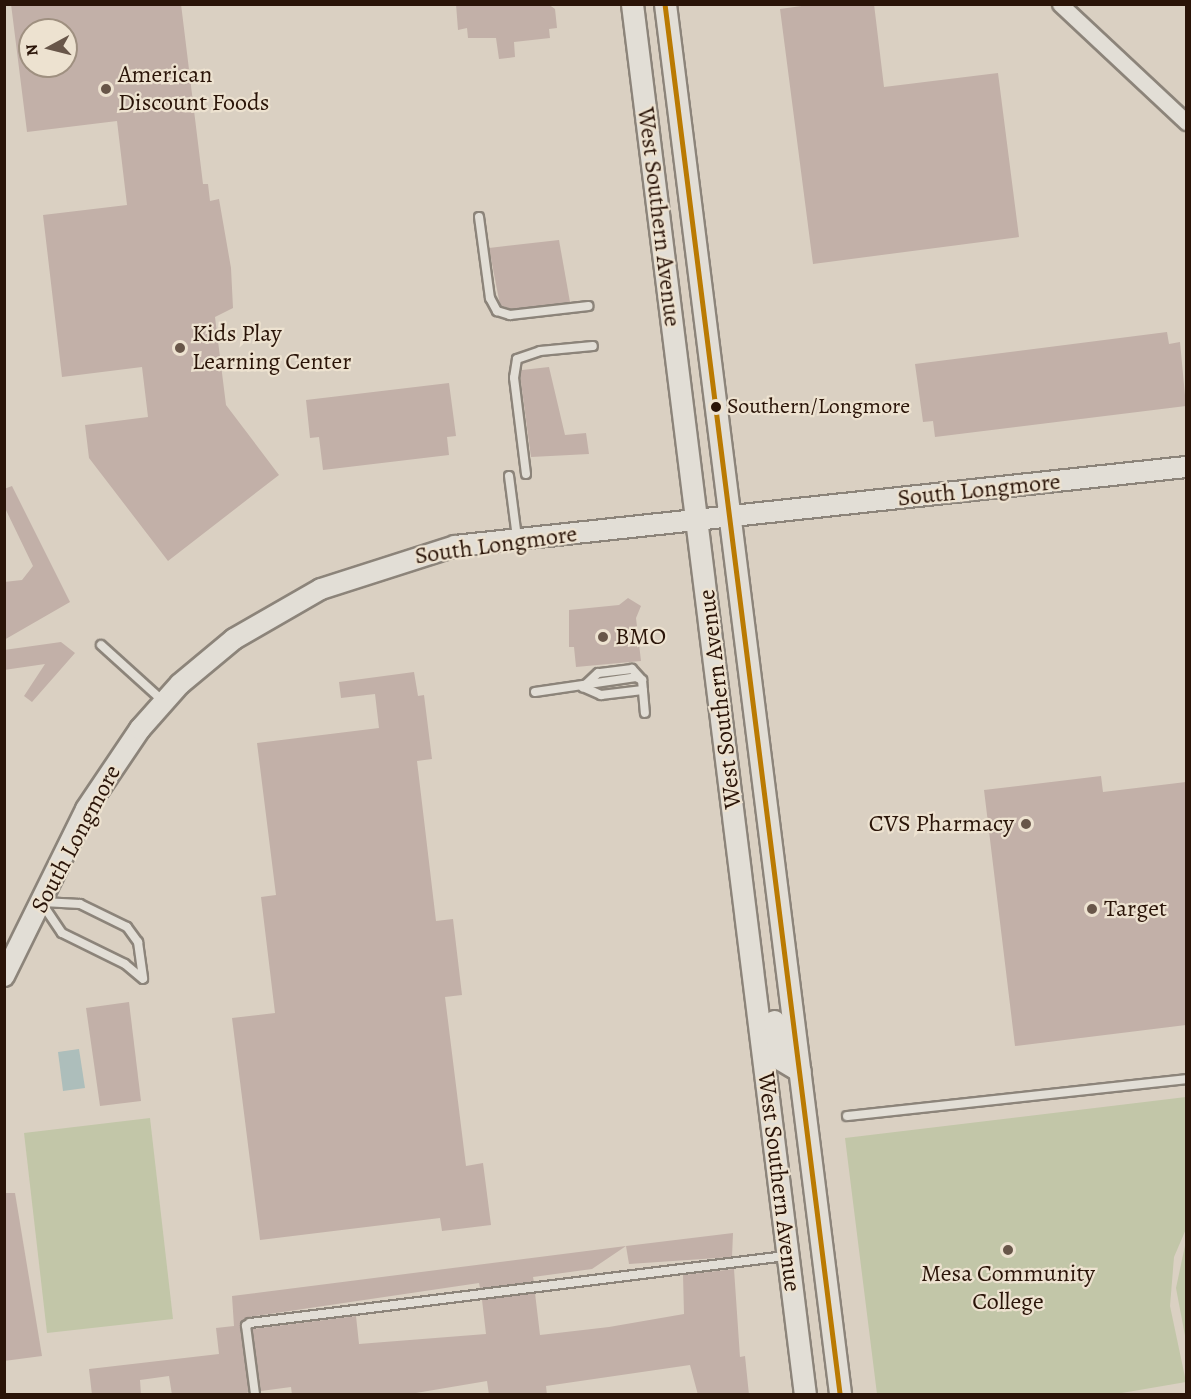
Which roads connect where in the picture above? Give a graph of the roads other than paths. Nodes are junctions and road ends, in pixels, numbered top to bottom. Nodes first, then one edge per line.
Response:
1 (632, 4) edge
2 (665, 4) edge
3 (1060, 4) edge
4 (1186, 122) edge
5 (479, 217) dead end
6 (588, 306) dead end
7 (592, 346) dead end
8 (1186, 467) edge
9 (526, 474) dead end
10 (509, 476) dead end
11 (729, 518) junction
12 (698, 522) junction
13 (517, 540) junction
14 (101, 645) dead end
15 (583, 687) junction
16 (643, 690) junction
17 (536, 692) dead end
18 (164, 702) junction
19 (645, 713) dead end
20 (739, 862) junction
21 (41, 902) junction
22 (4, 976) edge
23 (800, 1071) junction
24 (1186, 1079) edge
25 (847, 1116) dead end
26 (788, 1256) junction
27 (255, 1395) edge
28 (805, 1395) edge
29 (840, 1395) edge

1 - 12 main road, West Southern Avenue
2 - 11 main road, West Southern Avenue
3 - 4 street
5 - 6 lane
7 - 9 lane
8 - 11 street, South Longmore
10 - 13 lane
11 - 12 street, South Longmore
11 - 23 main road, West Southern Avenue
12 - 13 street, South Longmore
12 - 20 main road, West Southern Avenue
13 - 18 street, South Longmore
14 - 18 lane
15 - 16 lane
15 - 16 lane
15 - 17 lane
16 - 19 lane
18 - 21 street, South Longmore
20 - 23 main road
20 - 26 main road, West Southern Avenue
21 - 21 lane
21 - 22 street, South Longmore
23 - 29 main road, West Southern Avenue
24 - 25 lane
26 - 27 lane
26 - 28 main road, West Southern Avenue

